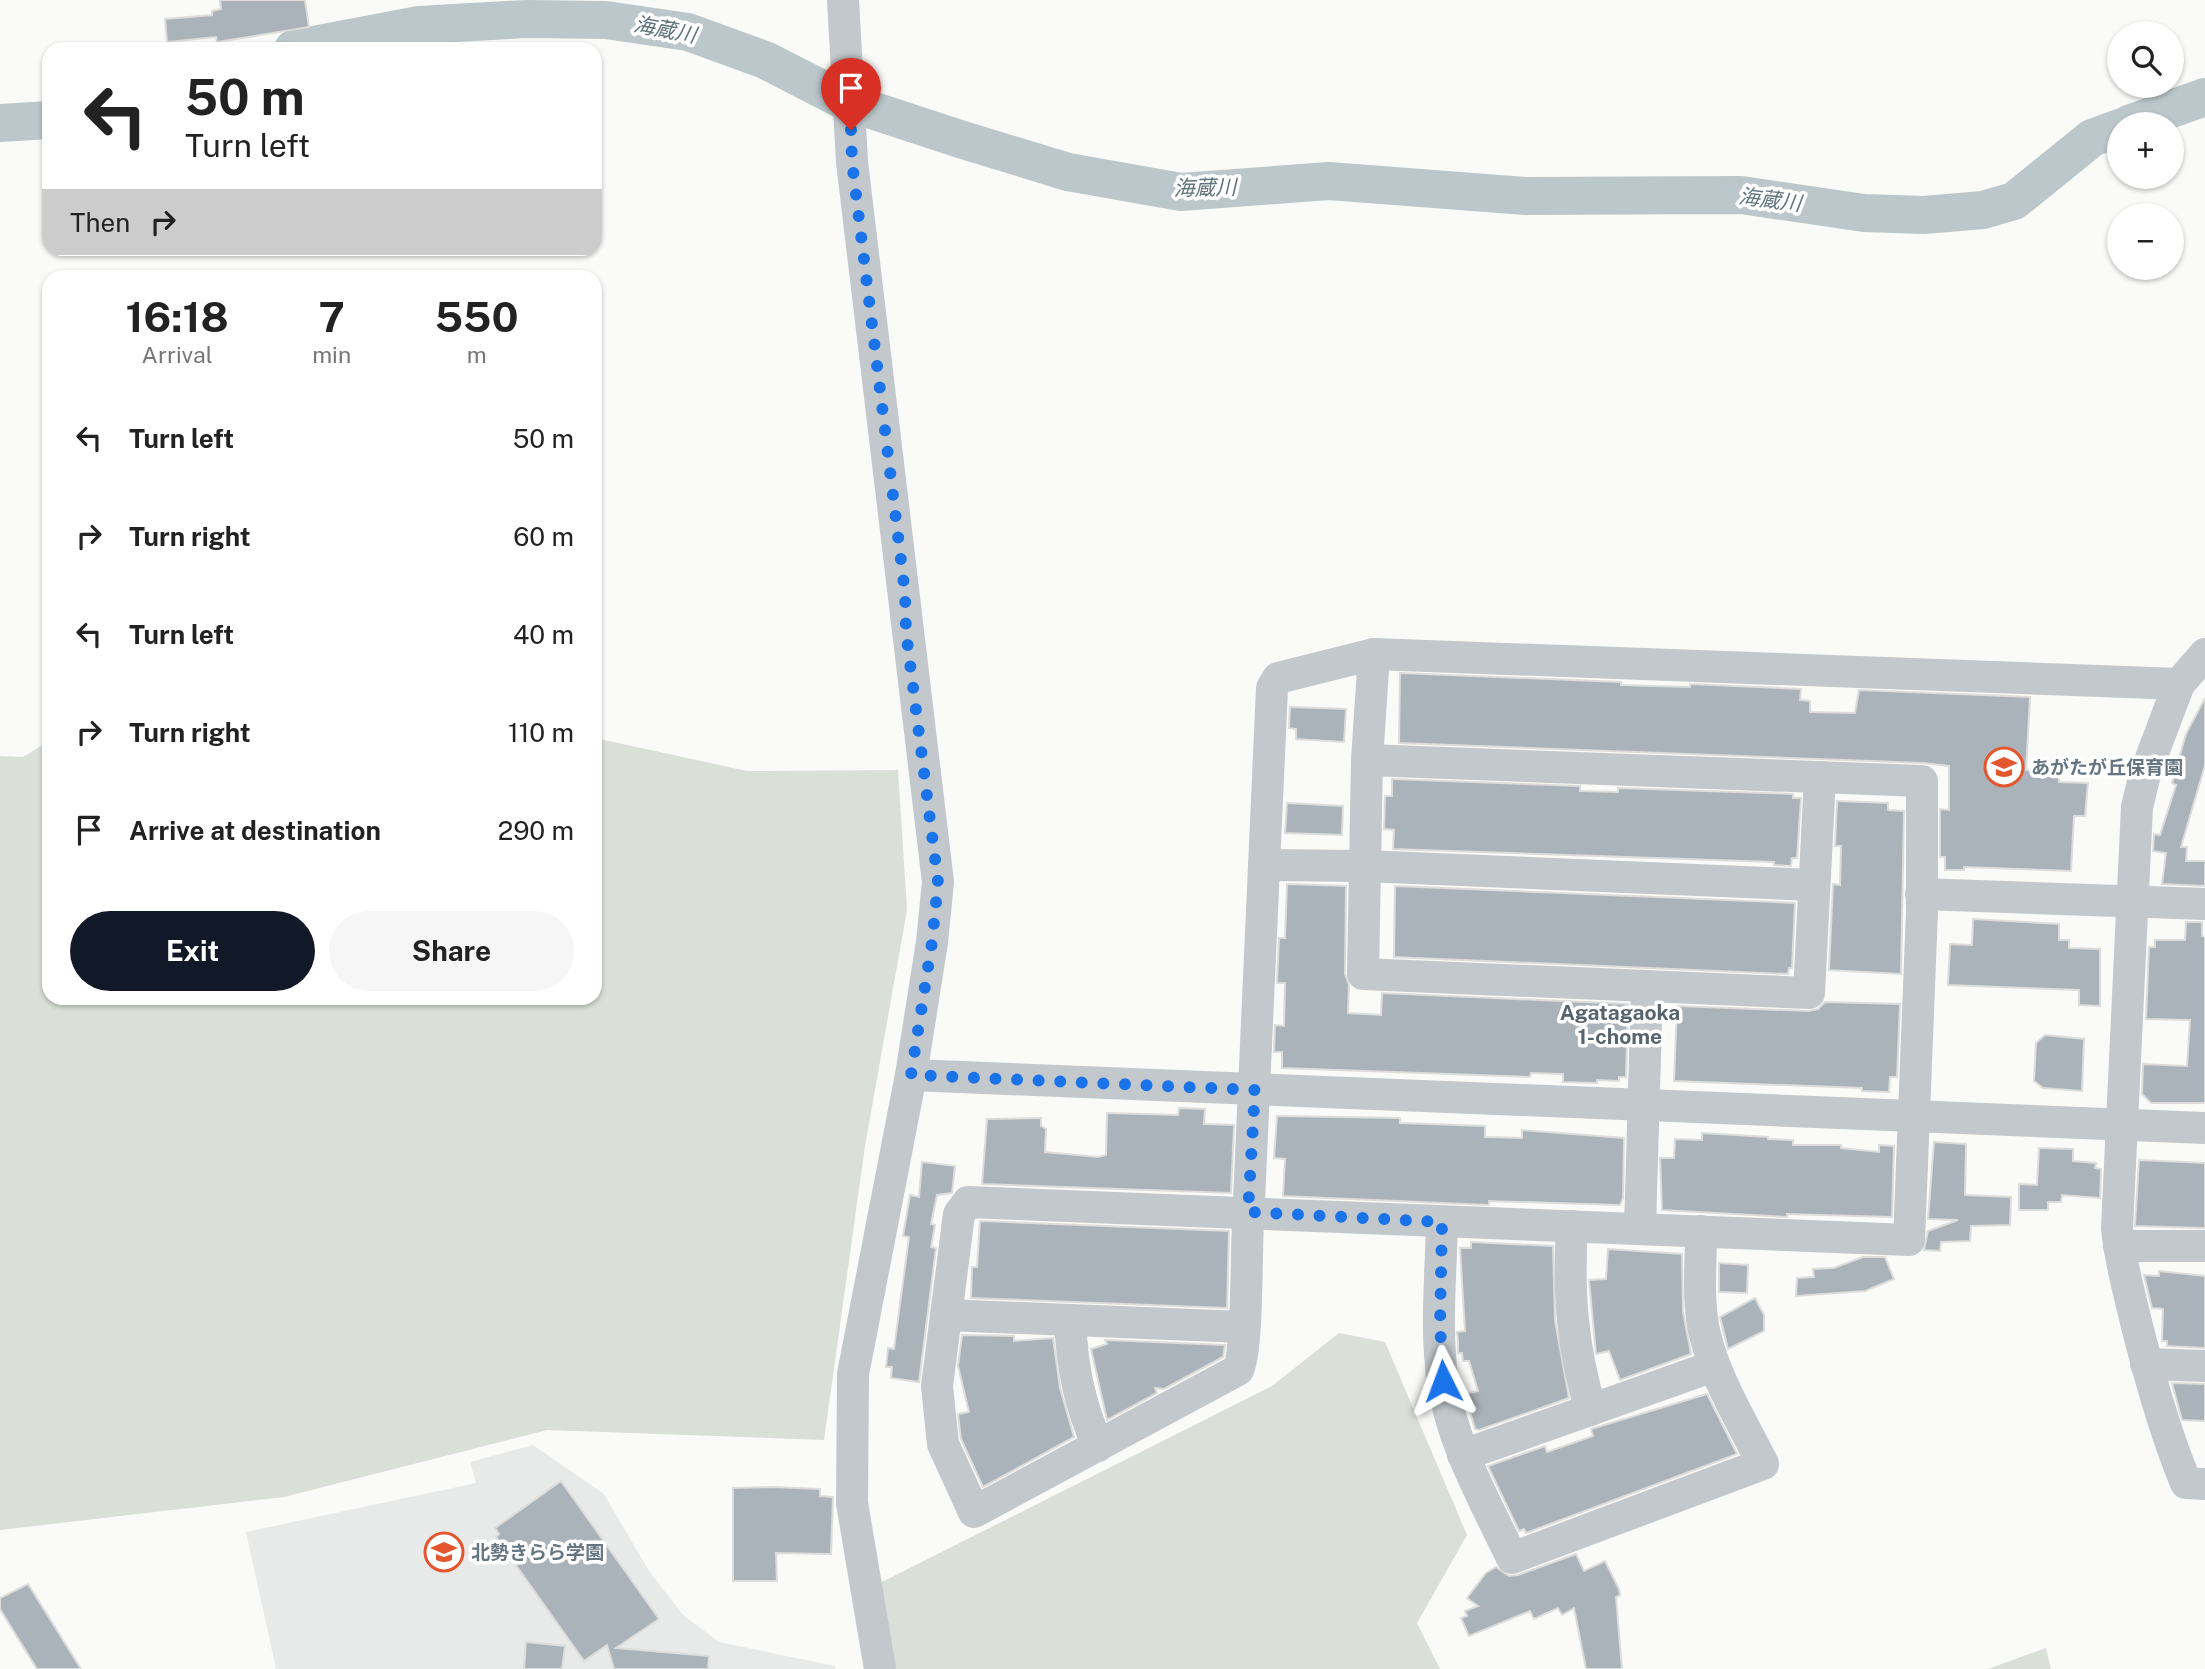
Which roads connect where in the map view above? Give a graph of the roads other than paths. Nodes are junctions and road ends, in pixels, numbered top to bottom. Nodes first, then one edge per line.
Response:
1 (843, 0) edge
2 (1374, 654) junction
3 (2205, 654) edge
4 (2179, 684) junction
5 (1367, 760) junction
6 (1820, 777) junction
7 (1265, 865) junction
8 (1364, 866) junction
9 (1814, 885) junction
10 (1921, 894) junction
11 (2131, 902) junction
12 (2205, 904) edge
13 (1647, 986) junction
14 (911, 1075) junction
15 (1255, 1090) junction
16 (1644, 1105) junction
17 (1916, 1117) junction
18 (2121, 1125) junction
19 (2205, 1128) edge
20 (1248, 1212) junction
21 (1442, 1222) junction
22 (1572, 1226) junction
23 (1640, 1229) junction
24 (1701, 1231) junction
25 (2119, 1246) junction
26 (2205, 1246) edge
27 (946, 1315) junction
28 (1070, 1320) junction
29 (1243, 1328) junction
30 (2146, 1364) junction
31 (1714, 1366) junction
32 (2205, 1366) edge
33 (1591, 1410) junction
34 (1098, 1446) junction
35 (1463, 1455) junction
36 (2205, 1484) edge
37 (880, 1669) edge

1 - 14 street
2 - 4 street
2 - 5 street
2 - 7 street
3 - 4 street
4 - 11 street
5 - 6 street
5 - 8 street
6 - 9 street
6 - 10 street
7 - 8 street
7 - 15 street
8 - 9 street
8 - 13 street
9 - 13 street
10 - 11 street
10 - 17 street
11 - 12 street
11 - 18 street
13 - 16 street
14 - 15 street
14 - 37 street
15 - 16 street
15 - 20 street
16 - 17 street
16 - 23 street
17 - 18 street
17 - 24 street
18 - 19 street
18 - 25 street
20 - 21 street
20 - 27 street
20 - 29 street
21 - 22 street
21 - 35 street
22 - 23 street
22 - 33 street
23 - 24 street
24 - 31 street
25 - 26 street
25 - 30 street
27 - 28 street
27 - 34 street
28 - 29 street
28 - 34 street
29 - 34 street
30 - 32 street
30 - 36 street
31 - 33 street
31 - 35 street
33 - 35 street

